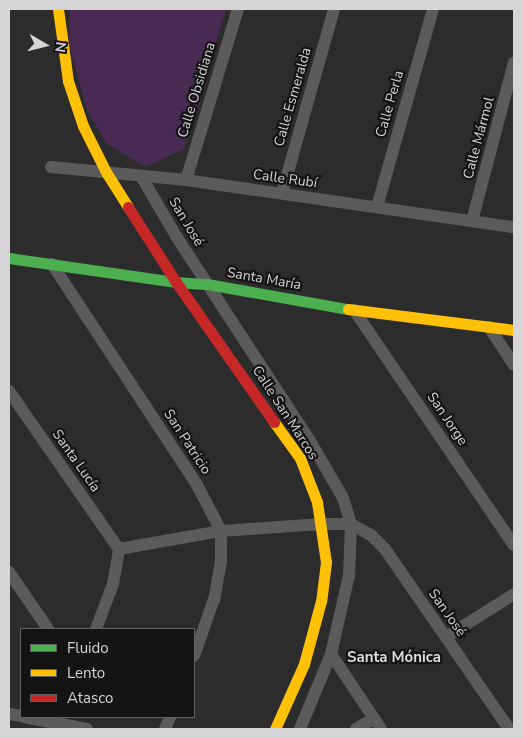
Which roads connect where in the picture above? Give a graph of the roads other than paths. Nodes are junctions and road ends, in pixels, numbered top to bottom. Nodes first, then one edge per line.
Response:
1 (58, 9) edge
2 (238, 9) edge
3 (334, 9) edge
4 (432, 9) edge
5 (514, 62) edge
6 (51, 167) dead end
7 (106, 172) junction
8 (141, 176) junction
9 (186, 180) junction
10 (282, 193) junction
11 (377, 207) junction
12 (472, 221) junction
13 (514, 228) edge
14 (9, 258) edge
15 (52, 264) junction
16 (176, 282) junction
17 (207, 284) junction
18 (354, 310) junction
19 (489, 327) junction
20 (514, 330) edge
21 (514, 365) edge
22 (9, 391) edge
23 (322, 524) junction
24 (351, 524) junction
25 (221, 531) junction
26 (514, 545) edge
27 (119, 549) junction
28 (9, 572) edge
29 (514, 594) edge
30 (47, 628) edge
31 (96, 628) edge
32 (446, 637) junction
33 (195, 653) edge
34 (331, 654) junction
35 (40, 718) edge
36 (374, 718) junction
37 (59, 720) edge
38 (87, 729) edge
39 (275, 729) edge
40 (300, 729) edge
41 (356, 729) edge
42 (381, 729) edge
43 (509, 729) edge

1 - 7 street, Calle San Marcos
2 - 9 street, Calle Obsidiana
3 - 10 street, Calle Esmeralda
4 - 11 street, Calle Perla
5 - 12 street, Calle Mármol
6 - 7 street, Calle Rubí
7 - 8 street, Calle Rubí
7 - 16 street, Calle San Marcos
8 - 9 street, Calle Rubí
8 - 17 street, San José
9 - 10 street, Calle Rubí
10 - 11 street, Calle Rubí
11 - 12 street, Calle Rubí
12 - 13 street, Calle Rubí
14 - 15 street, Santa María
15 - 16 street, Santa María
15 - 25 street, San Patricio
16 - 17 street, Santa María
16 - 23 street, Calle San Marcos
17 - 18 street, Santa María
17 - 24 street, Calle San Marcos
18 - 19 street, Santa María
18 - 26 street, San Jorge
19 - 20 street, Santa María
19 - 21 street
22 - 27 street, Santa Lucía
23 - 24 street
23 - 25 street
23 - 39 street, Calle San Marcos
24 - 32 street, San José
24 - 34 street, Calle San Marcos
25 - 27 street
25 - 33 street, San Patricio
27 - 31 street
28 - 30 street
29 - 32 street
32 - 43 street, San José
34 - 36 street
34 - 40 street, Calle San Marcos
35 - 37 street
36 - 41 street
36 - 42 street
37 - 38 street

